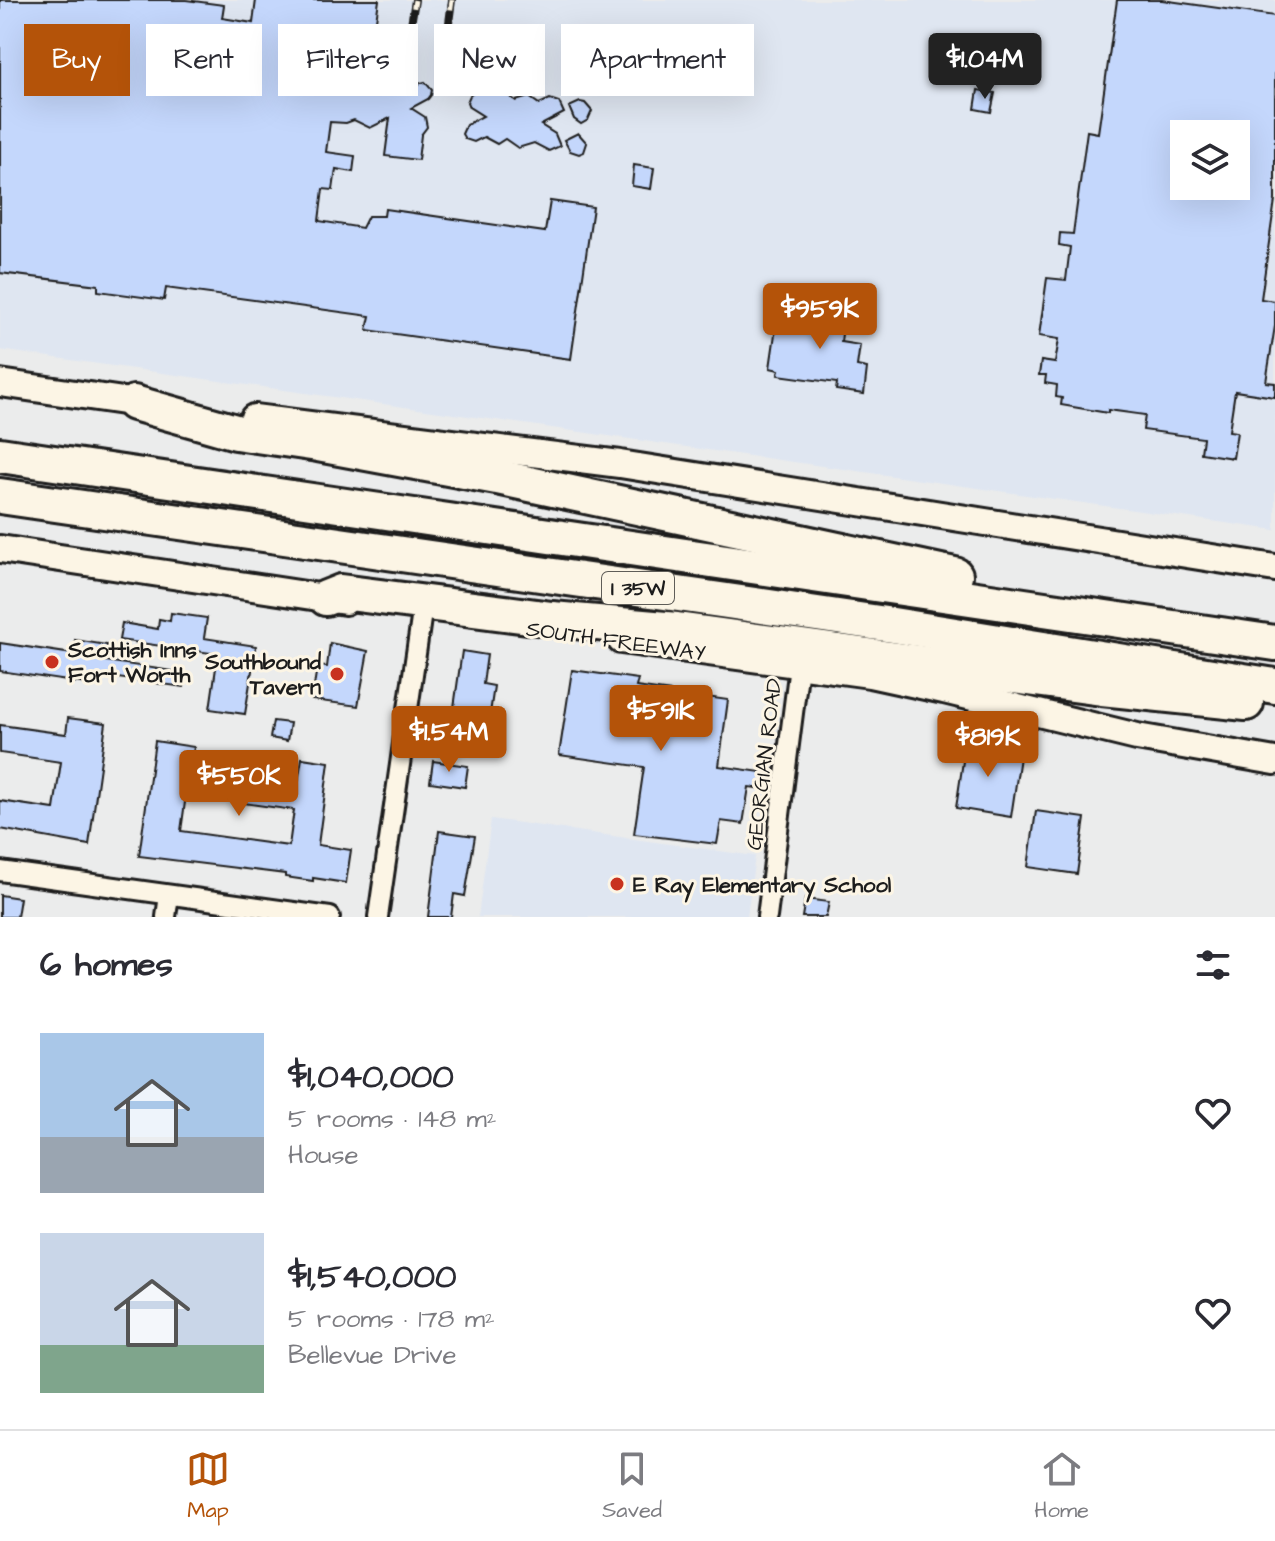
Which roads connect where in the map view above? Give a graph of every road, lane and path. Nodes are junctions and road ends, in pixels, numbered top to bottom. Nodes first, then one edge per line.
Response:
1 (0, 383) edge
2 (134, 403) junction
3 (0, 455) edge
4 (0, 496) edge
5 (0, 549) edge
6 (1275, 568) edge
7 (326, 598) junction
8 (422, 612) junction
9 (1106, 618) junction
10 (1275, 643) edge
11 (799, 666) junction
12 (1275, 686) edge
13 (1275, 706) edge
14 (1275, 761) edge
15 (0, 871) edge
16 (169, 895) junction
17 (166, 917) edge
18 (330, 917) edge
19 (378, 917) edge
20 (767, 917) edge

1 - 2 main road
2 - 6 main road
2 - 9 highway
3 - 9 highway, I 35W
4 - 12 highway, I 35W
5 - 7 main road, SOUTH FREEWAY
7 - 8 main road, SOUTH FREEWAY
7 - 13 highway
8 - 11 main road, SOUTH FREEWAY
8 - 19 street
9 - 10 highway, I 35W
11 - 14 main road, SOUTH FREEWAY
11 - 20 street, GEORGIAN ROAD
15 - 16 street
16 - 17 street
16 - 18 street

